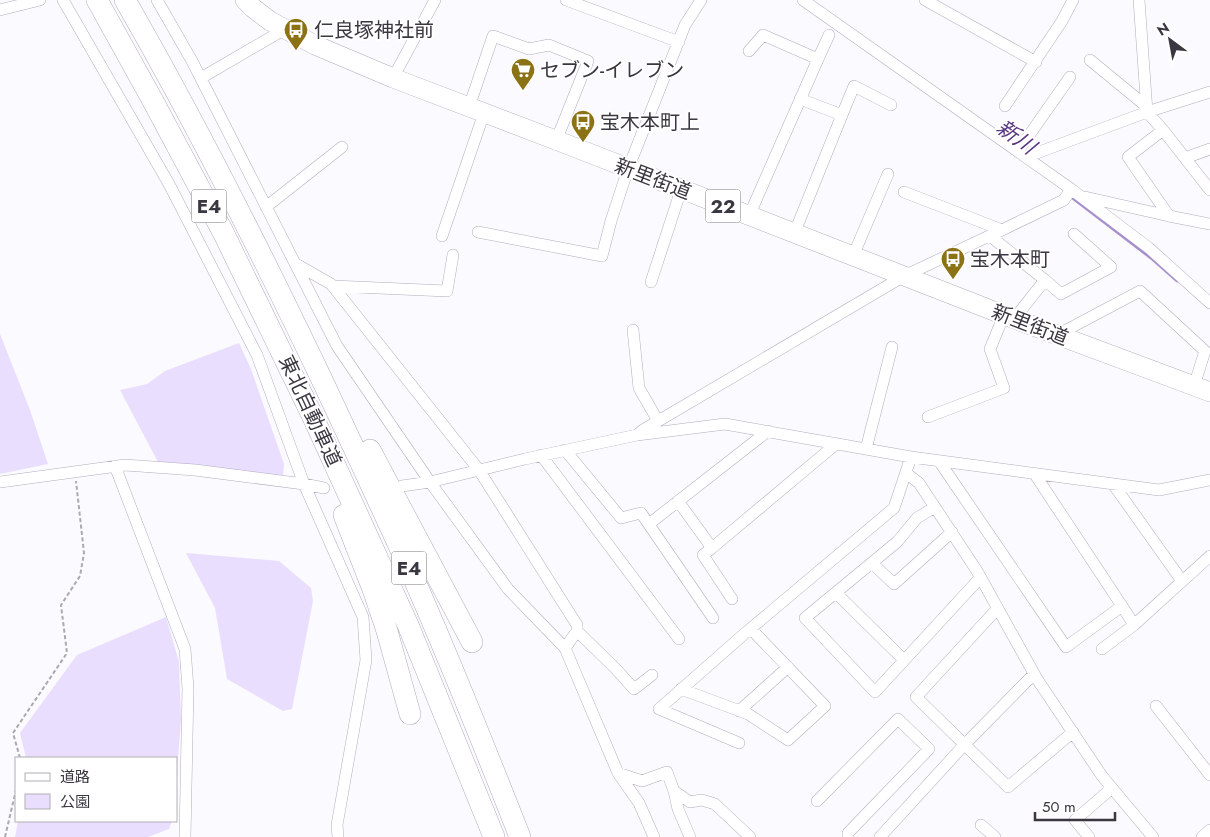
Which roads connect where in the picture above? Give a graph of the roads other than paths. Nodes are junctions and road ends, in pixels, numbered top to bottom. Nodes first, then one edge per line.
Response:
1 (40, 0) edge
2 (64, 0) edge
3 (97, 0) edge
4 (125, 0) edge
5 (157, 0) edge
6 (245, 0) edge
7 (434, 0) edge
8 (566, 0) edge
9 (701, 0) edge
10 (925, 0) edge
11 (1073, 0) edge
12 (1139, 0) edge
13 (810, 2) edge
14 (0, 10) edge
15 (285, 29) junction
16 (829, 35) dead end
17 (679, 42) junction
18 (749, 51) dead end
19 (818, 59) junction
20 (1090, 60) dead end
21 (1036, 62) junction
22 (1070, 77) dead end
23 (201, 78) junction
24 (392, 78) junction
25 (1210, 92) edge
26 (800, 99) junction
27 (891, 105) dead end
28 (1005, 106) dead end
29 (1147, 109) junction
30 (476, 110) junction
31 (842, 115) junction
32 (1163, 130) junction
33 (556, 141) junction
34 (342, 147) dead end
35 (1210, 149) edge
36 (1022, 154) junction
37 (1185, 158) junction
38 (628, 169) junction
39 (888, 174) dead end
40 (681, 190) junction
41 (1210, 190) edge
42 (904, 192) dead end
43 (1075, 192) junction
44 (266, 207) junction
45 (749, 216) junction
46 (1169, 216) junction
47 (1210, 224) edge
48 (1002, 230) junction
49 (478, 232) dead end
50 (794, 234) junction
51 (1074, 234) dead end
52 (442, 236) dead end
53 (990, 236) junction
54 (453, 255) dead end
55 (853, 256) junction
56 (295, 264) junction
57 (904, 276) junction
58 (1045, 280) junction
59 (650, 282) dead end
60 (333, 286) junction
61 (1210, 303) edge
62 (286, 305) junction
63 (1009, 317) junction
64 (633, 330) dead end
65 (1057, 335) junction
66 (892, 347) dead end
67 (1202, 389) edge
68 (313, 417) junction
69 (928, 417) dead end
70 (658, 421) junction
71 (768, 431) junction
72 (637, 436) junction
73 (836, 444) junction
74 (866, 449) junction
75 (565, 450) junction
76 (541, 455) junction
77 (911, 457) junction
78 (939, 461) junction
79 (115, 466) junction
80 (479, 470) junction
81 (906, 473) junction
82 (1034, 473) junction
83 (1210, 480) edge
84 (0, 482) edge
85 (430, 482) junction
86 (304, 484) junction
87 (1113, 484) junction
88 (402, 486) dead end
89 (324, 488) dead end
90 (678, 501) junction
91 (935, 507) junction
92 (649, 524) junction
93 (952, 532) junction
94 (712, 548) junction
95 (1209, 558) edge
96 (872, 563) junction
97 (980, 578) junction
98 (1182, 581) junction
99 (836, 592) junction
100 (732, 599) dead end
101 (1122, 606) junction
102 (998, 609) junction
103 (713, 618) dead end
104 (1134, 625) junction
105 (751, 629) junction
106 (577, 632) junction
107 (679, 638) dead end
108 (472, 642) dead end
109 (565, 648) junction
110 (1102, 649) dead end
111 (904, 660) junction
112 (788, 667) junction
113 (1034, 674) junction
114 (652, 675) dead end
115 (681, 689) junction
116 (1156, 706) dead end
117 (740, 711) junction
118 (410, 714) dead end
119 (1073, 732) junction
120 (739, 742) dead end
121 (965, 744) junction
122 (618, 773) junction
123 (1210, 775) edge
124 (1112, 788) junction
125 (674, 791) junction
126 (817, 801) dead end
127 (981, 825) dead end
128 (1210, 830) edge
129 (1150, 833) edge
130 (185, 837) edge
131 (338, 837) edge
132 (494, 837) edge
133 (520, 837) edge
134 (654, 837) edge
135 (690, 837) edge
136 (750, 837) edge
137 (848, 837) edge
138 (880, 837) edge
139 (995, 837) edge
140 (1089, 837) edge
141 (1136, 837) edge
142 (1202, 837) edge

1 - 14 street
2 - 86 street
3 - 68 highway, 東北自動車道 / E4
4 - 62 highway, 東北自動車道 / E4
5 - 23 street
6 - 15 main road, 新里街道 / 22
7 - 24 street
8 - 17 street
9 - 17 street
10 - 21 street
11 - 21 street
12 - 29 street
13 - 36 street
15 - 23 street
15 - 24 main road, 新里街道 / 22
16 - 19 street
17 - 38 street
18 - 19 street
19 - 26 street
20 - 29 street
21 - 28 street
22 - 36 street
23 - 44 street
24 - 30 main road, 新里街道 / 22
25 - 29 street
26 - 31 street
26 - 45 street
27 - 31 street
29 - 32 street
29 - 36 street
30 - 33 main road, 新里街道 / 22
30 - 33 street
30 - 52 street
31 - 50 street
32 - 37 street
32 - 46 street
33 - 38 main road, 新里街道 / 22
34 - 44 street
35 - 37 street
36 - 43 street
37 - 41 street
38 - 40 main road, 新里街道 / 22
38 - 49 street
39 - 55 street
40 - 45 main road, 新里街道 / 22
40 - 59 street
42 - 48 street
43 - 46 street
43 - 48 street
43 - 61 street
44 - 56 street
45 - 50 main road, 新里街道 / 22
46 - 47 street
48 - 53 street
50 - 55 main road, 新里街道 / 22
51 - 58 street
53 - 57 street
53 - 58 street
54 - 60 street
55 - 57 main road, 新里街道 / 22
56 - 60 street
56 - 85 street
57 - 63 main road, 新里街道 / 22
57 - 70 street
58 - 63 street
60 - 80 street
62 - 108 highway
62 - 133 highway, 東北自動車道 / E4
63 - 65 main road, 新里街道 / 22
63 - 69 street
64 - 70 street
65 - 67 main road, 新里街道 / 22
65 - 67 street
66 - 74 street
68 - 118 highway
68 - 132 highway, 東北自動車道 / E4
70 - 72 street
71 - 72 street
71 - 73 street
71 - 90 street
72 - 75 street
73 - 74 street
73 - 94 street
74 - 77 street
75 - 76 street
75 - 92 street
76 - 80 street
76 - 107 street
77 - 78 street
77 - 81 street
78 - 82 street
78 - 101 street
79 - 84 street
79 - 86 street
79 - 130 street
80 - 85 street
80 - 106 street
81 - 91 street
81 - 105 street
82 - 87 street
82 - 101 street
83 - 87 street
85 - 88 street
85 - 109 street
86 - 89 street
86 - 131 street
87 - 98 street
90 - 92 street
90 - 94 street
91 - 93 street
91 - 96 street
92 - 103 street
93 - 96 street
93 - 97 street
94 - 100 street
95 - 98 street
96 - 99 street
97 - 102 street
97 - 111 street
98 - 104 street
99 - 111 street
99 - 111 street
101 - 104 street
102 - 113 street
102 - 121 street
104 - 110 street
105 - 112 street
105 - 115 street
106 - 109 street
106 - 114 street
109 - 122 street
112 - 117 street
112 - 117 street
113 - 119 street
113 - 121 street
115 - 117 street
115 - 120 street
116 - 123 street
119 - 121 street
119 - 124 street
121 - 138 street
122 - 125 street
122 - 134 street
124 - 129 street
124 - 140 street
125 - 135 street
125 - 136 street
126 - 137 street
127 - 139 street
128 - 142 street
129 - 141 street

